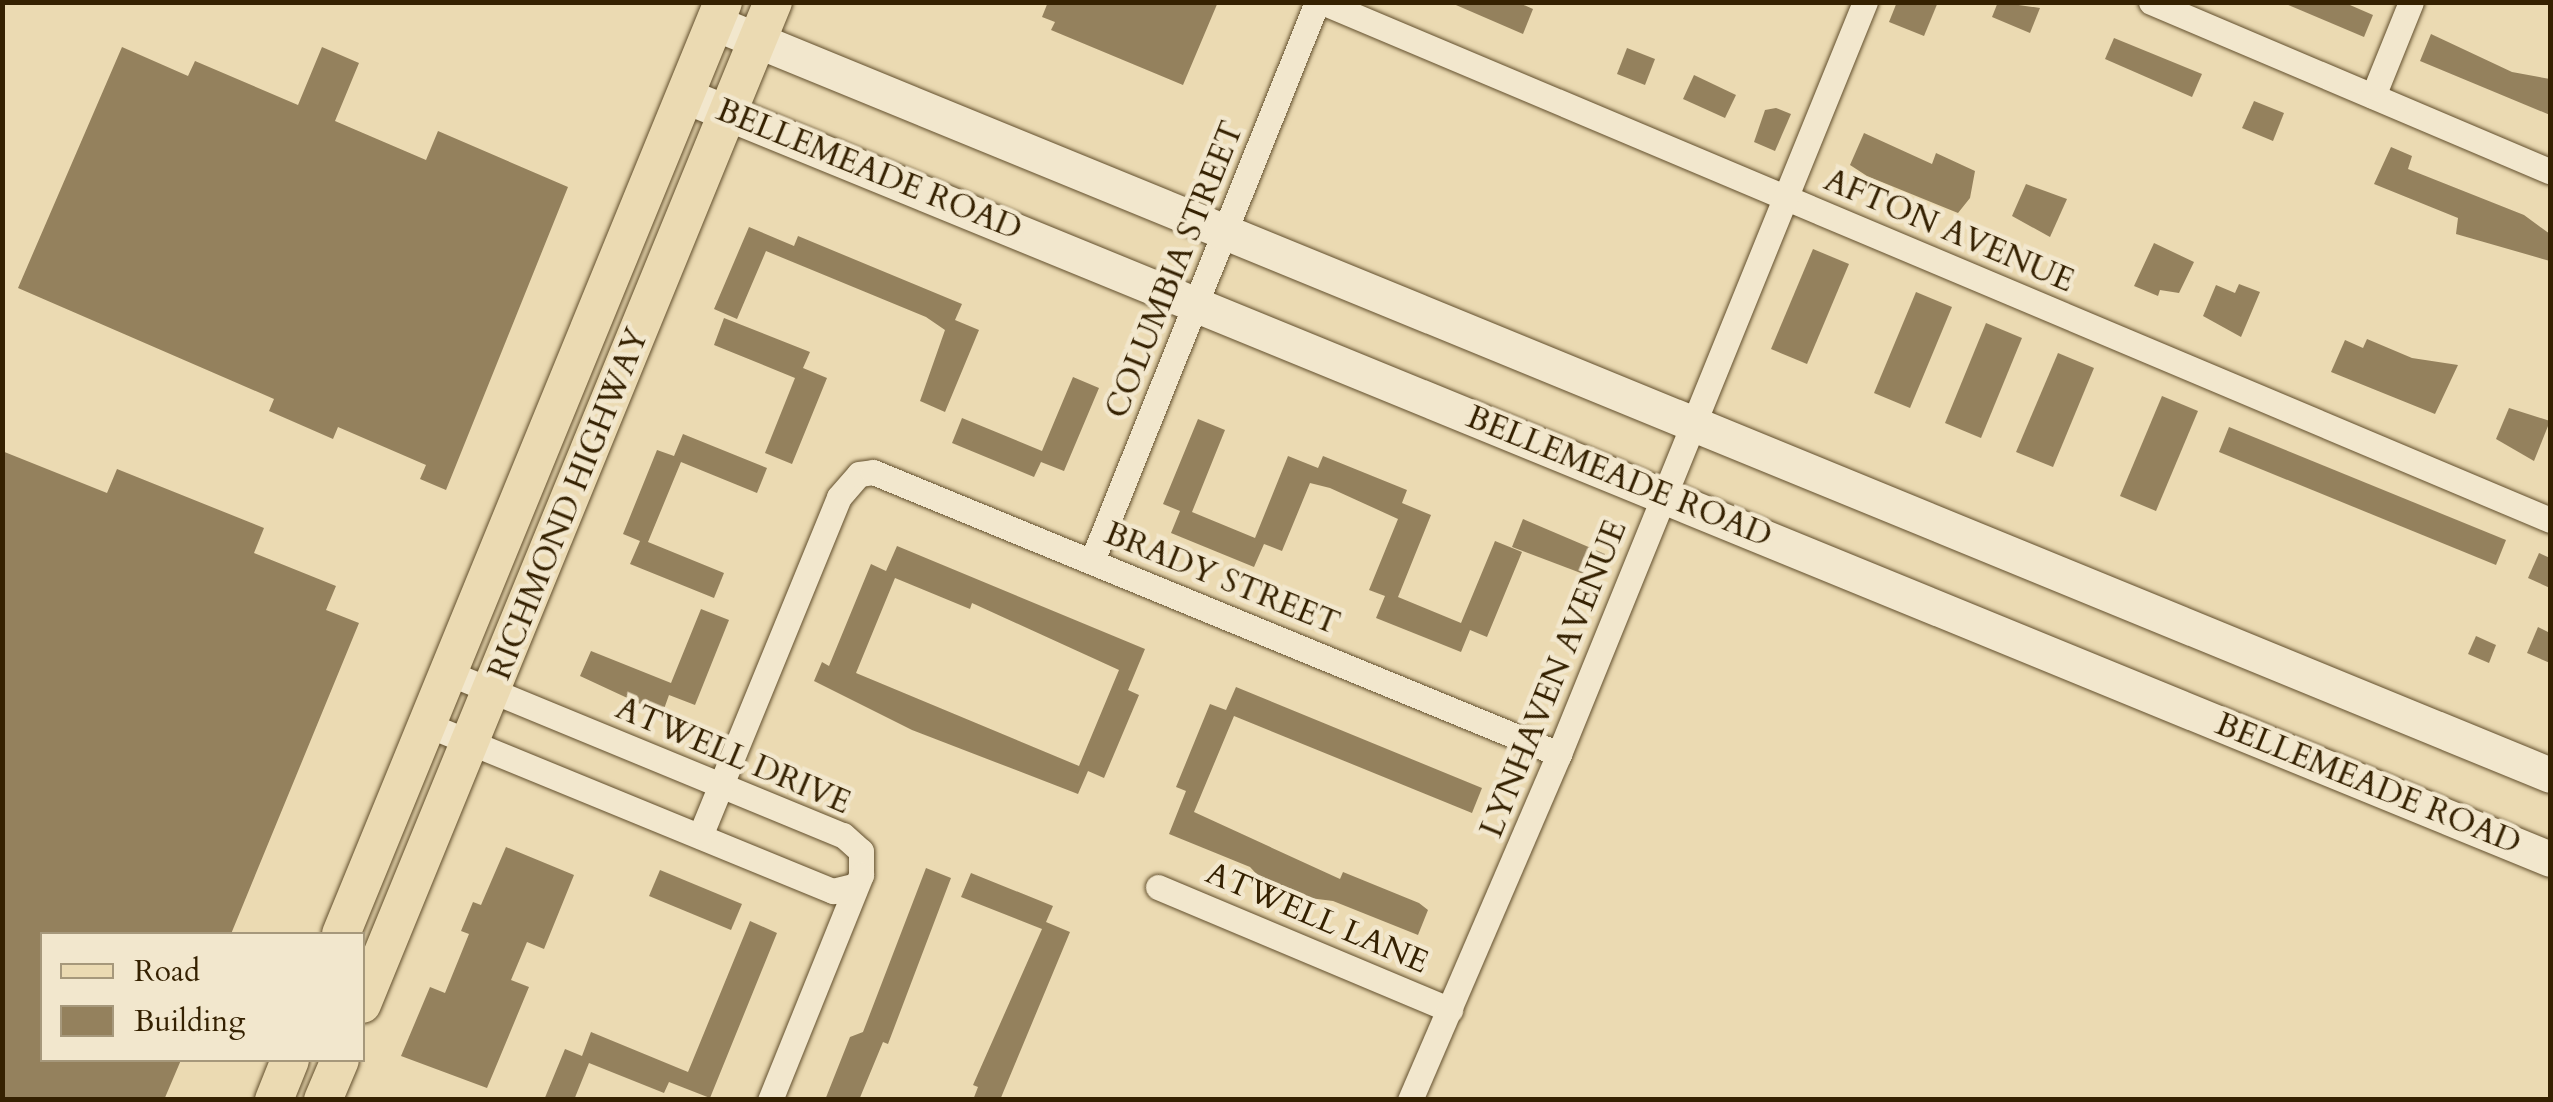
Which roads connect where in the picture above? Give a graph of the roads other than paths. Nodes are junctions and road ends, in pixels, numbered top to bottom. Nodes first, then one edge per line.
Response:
1 (773, 2) edge
2 (1320, 2) edge
3 (1864, 2) edge
4 (2151, 2) edge
5 (2411, 2) edge
6 (719, 13) edge
7 (758, 40) junction
8 (686, 96) junction
9 (2373, 96) junction
10 (729, 113) junction
11 (2550, 171) edge
12 (1785, 197) junction
13 (1226, 234) junction
14 (1197, 304) junction
15 (1694, 425) junction
16 (1665, 496) junction
17 (2550, 520) edge
18 (1092, 561) junction
19 (449, 673) junction
20 (492, 690) junction
21 (428, 724) junction
22 (470, 742) junction
23 (1560, 754) junction
24 (2550, 775) edge
25 (721, 785) junction
26 (700, 836) junction
27 (2550, 859) edge
28 (853, 886) junction
29 (1158, 887) dead end
30 (343, 932) edge
31 (365, 997) edge
32 (1450, 1010) junction
33 (289, 1062) edge
34 (339, 1062) edge
35 (274, 1100) edge
36 (323, 1100) edge
37 (770, 1100) edge
38 (1410, 1100) edge

1 - 7 main road, RICHMOND HIGHWAY
2 - 12 street, AFTON AVENUE
2 - 13 street, COLUMBIA STREET
3 - 12 street, LYNHAVEN AVENUE
4 - 9 street
5 - 9 street
6 - 7 main road
6 - 8 main road, RICHMOND HIGHWAY
7 - 10 main road, RICHMOND HIGHWAY
7 - 13 main road
8 - 10 main road, BELLEMEADE ROAD
8 - 19 main road, RICHMOND HIGHWAY
9 - 11 street
10 - 14 main road, BELLEMEADE ROAD
10 - 20 main road, RICHMOND HIGHWAY
12 - 15 street, LYNHAVEN AVENUE
12 - 17 street, AFTON AVENUE
13 - 14 street, COLUMBIA STREET
13 - 15 main road
14 - 16 main road, BELLEMEADE ROAD
14 - 18 street, COLUMBIA STREET
15 - 16 street, LYNHAVEN AVENUE
15 - 24 main road
16 - 23 street, LYNHAVEN AVENUE
16 - 27 main road, BELLEMEADE ROAD
18 - 23 street, BRADY STREET
18 - 25 street, BRADY STREET
19 - 20 street, ATWELL DRIVE
19 - 21 main road, RICHMOND HIGHWAY
20 - 22 main road, RICHMOND HIGHWAY
20 - 25 street, ATWELL DRIVE
21 - 22 street
21 - 30 main road, RICHMOND HIGHWAY
22 - 26 street
22 - 31 main road, RICHMOND HIGHWAY
23 - 32 street, LYNHAVEN AVENUE
25 - 26 street
25 - 28 street, ATWELL DRIVE
26 - 28 street
28 - 37 street
29 - 32 street, ATWELL LANE
32 - 38 street, LYNHAVEN AVENUE
33 - 35 main road
34 - 36 main road

